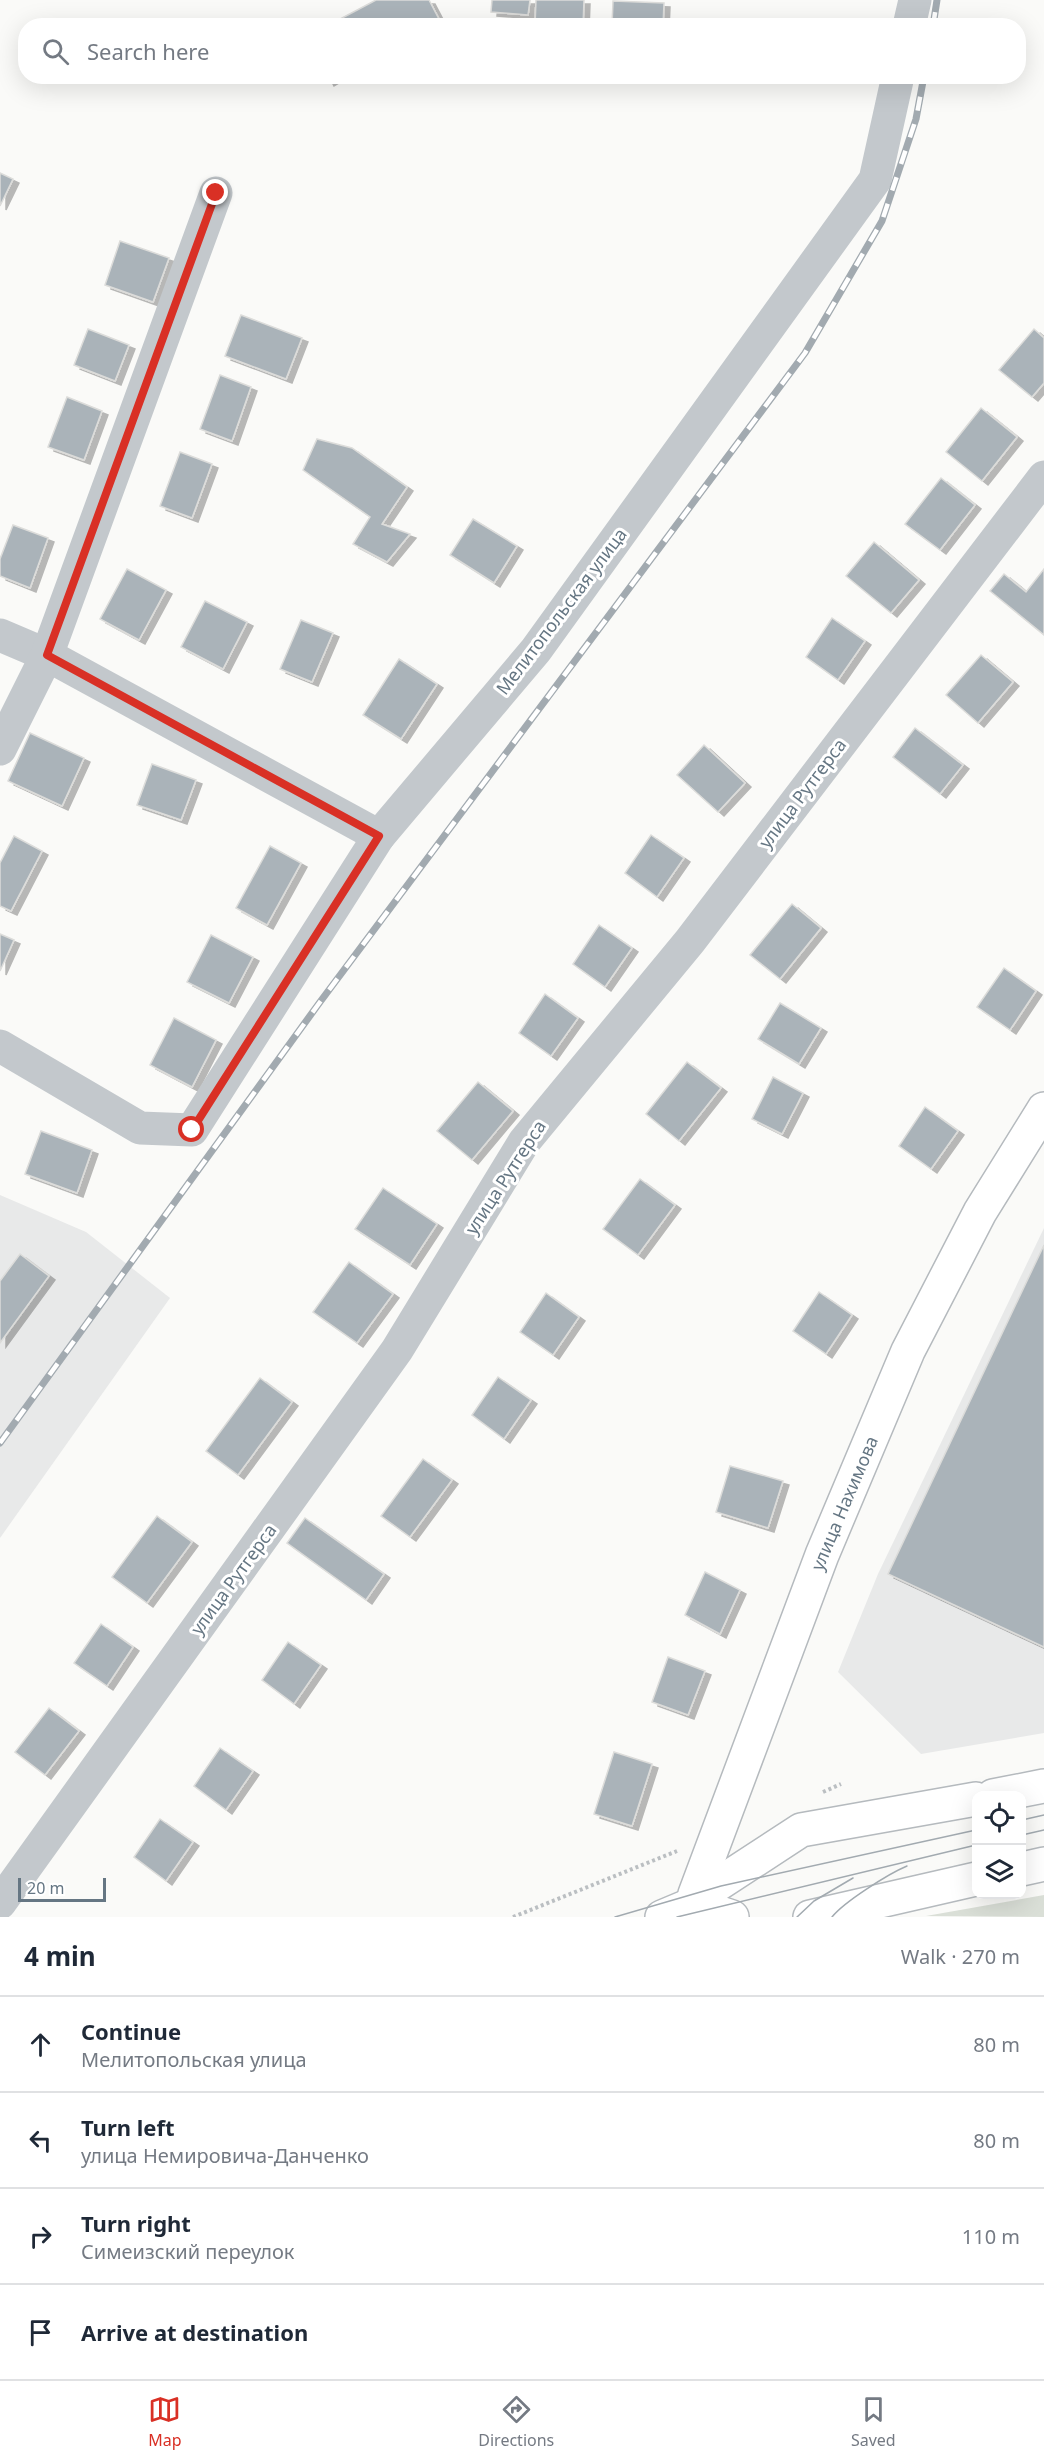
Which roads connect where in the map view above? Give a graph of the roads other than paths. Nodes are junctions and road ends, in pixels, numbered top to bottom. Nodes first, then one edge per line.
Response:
1 (915, 0) edge
2 (911, 18) edge
3 (896, 84) edge
4 (216, 193) dead end
5 (1044, 477) edge
6 (0, 635) edge
7 (47, 655) junction
8 (0, 749) edge
9 (379, 836) junction
10 (0, 1046) edge
11 (1044, 1109) edge
12 (1044, 1786) edge
13 (1018, 1791) edge
14 (972, 1799) edge
15 (1044, 1864) edge
16 (1026, 1868) edge
17 (972, 1880) edge
18 (0, 1903) edge
19 (685, 1914) edge
20 (826, 1915) edge
21 (732, 1917) edge

1 - 2 lane
3 - 9 lane, Мелитопольская улица
4 - 7 lane
5 - 18 lane, улица Рутгерса
6 - 7 lane
7 - 8 lane
7 - 9 lane
9 - 10 lane, Мелитопольская улица
11 - 19 main road, улица Нахимова
12 - 13 main road
14 - 19 main road
15 - 16 main road
17 - 20 main road
19 - 21 main road

